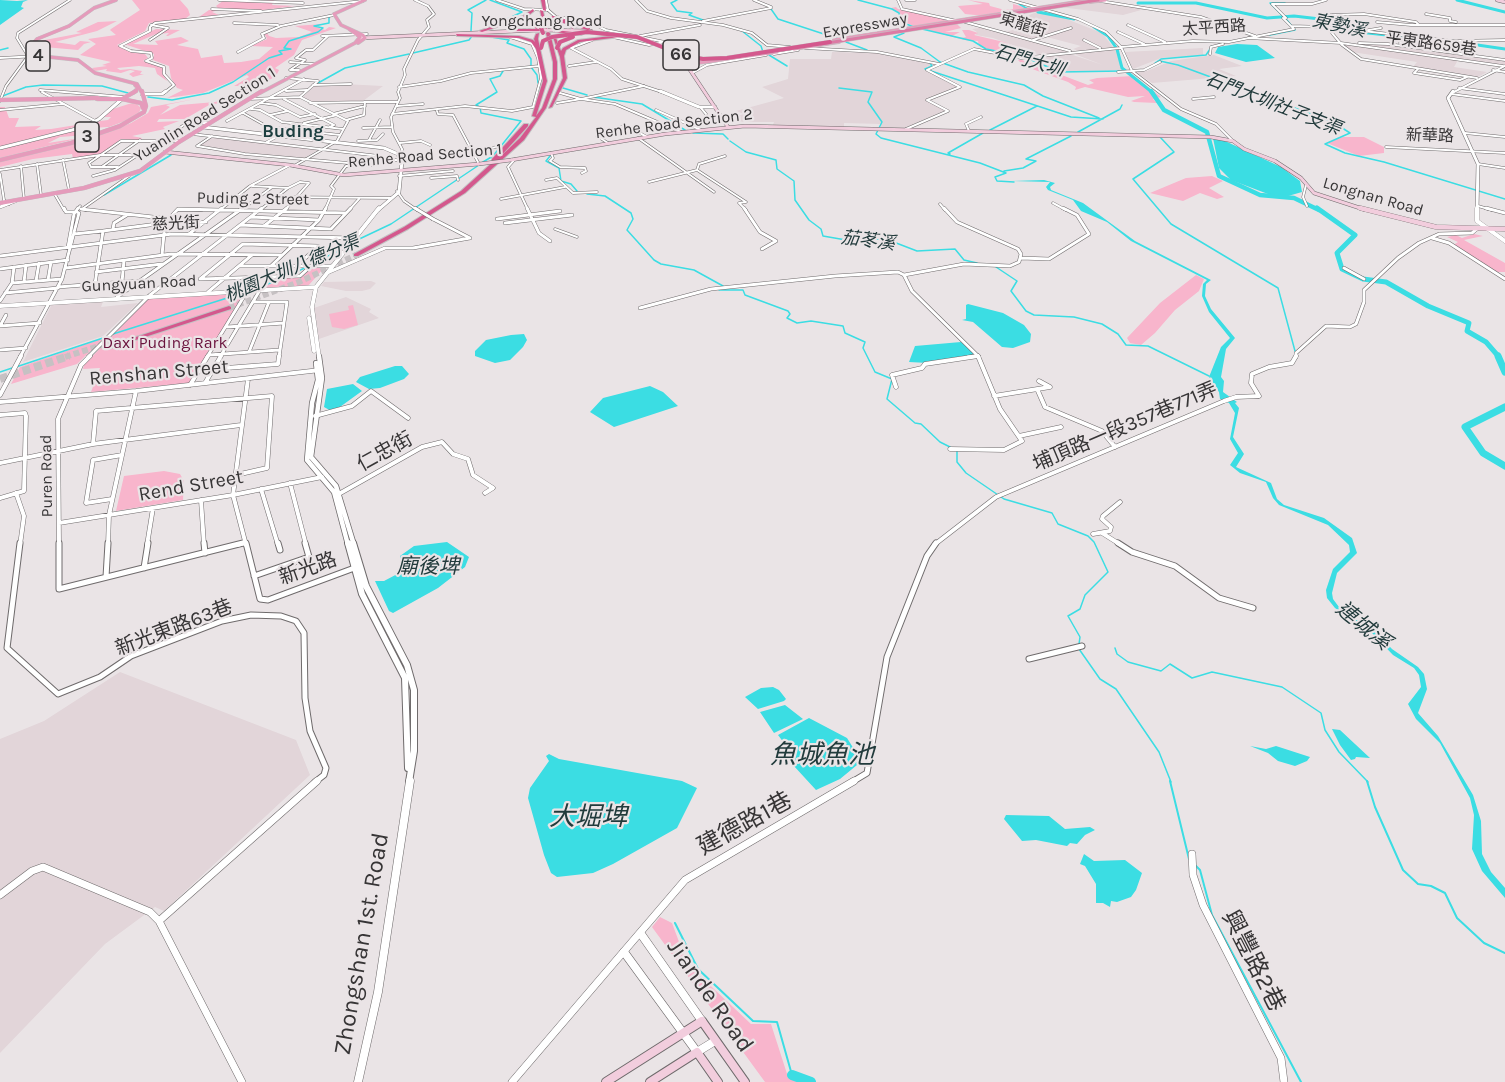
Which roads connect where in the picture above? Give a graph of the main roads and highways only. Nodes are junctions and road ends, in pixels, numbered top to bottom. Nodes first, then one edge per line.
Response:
1 (116, 0) edge
2 (364, 0) edge
3 (543, 0) edge
4 (1089, 0) edge
5 (1097, 0) edge
6 (1105, 0) edge
7 (1497, 0) edge
8 (1505, 2) edge
9 (539, 9) junction
10 (1032, 10) junction
11 (500, 24) junction
12 (547, 31) junction
13 (500, 33) junction
14 (451, 34) junction
15 (457, 35) junction
16 (420, 36) junction
17 (362, 37) junction
18 (392, 37) junction
19 (631, 38) junction
20 (648, 39) junction
21 (830, 42) junction
22 (539, 50) junction
23 (768, 52) dead end
24 (38, 56) junction
25 (562, 57) junction
26 (682, 57) junction
27 (744, 57) junction
28 (752, 57) road end
29 (706, 62) junction
30 (712, 62) junction
31 (685, 64) junction
32 (542, 65) junction
33 (692, 73) junction
34 (133, 93) junction
35 (559, 93) junction
36 (142, 96) junction
37 (1, 99) edge
38 (124, 99) junction
39 (713, 107) junction
40 (534, 116) junction
41 (724, 125) junction
42 (1208, 137) joint
43 (522, 139) junction
44 (165, 152) junction
45 (544, 154) joint
46 (0, 159) edge
47 (3, 204) edge
48 (1505, 229) edge
49 (371, 245) junction
50 (357, 252) tunnel mouth
51 (235, 301) tunnel mouth
52 (229, 308) tunnel mouth
53 (114, 341) tunnel mouth
54 (106, 348) tunnel mouth
55 (606, 1082) edge
56 (650, 1082) edge
57 (718, 1082) edge
58 (745, 1082) edge

1 - 24 main road, 4
2 - 17 main road
3 - 9 highway
4 - 10 main road, 66
5 - 6 main road, 66
5 - 10 main road, 66
5 - 21 highway, 66, bridge
7 - 8 main road
9 - 11 highway
9 - 12 highway
9 - 20 highway, bridge
10 - 27 main road, Expressway / 66, bridge
10 - 29 main road, Expressway / 66, bridge
11 - 13 highway
11 - 14 highway
12 - 12 highway
12 - 12 highway
12 - 12 highway
12 - 13 main road, Yongchang Road
12 - 13 main road, Yongchang Road
12 - 19 main road, Yongchang Road
12 - 20 main road, Yongchang Road
12 - 22 highway
12 - 25 highway
12 - 40 highway
12 - 43 highway
13 - 14 main road, Yongchang Road
13 - 15 main road, Yongchang Road
14 - 16 main road, Yongchang Road
15 - 16 main road, Yongchang Road
15 - 22 highway
16 - 17 main road, Yongchang Road
16 - 18 main road, Yongchang Road
17 - 18 main road
17 - 18 main road
17 - 44 main road, Yuanlin Road Section 1
19 - 25 highway
19 - 31 main road, Yongchang Road
20 - 26 main road, Yongchang Road
21 - 23 highway, bridge
21 - 32 highway, 66, bridge
21 - 35 highway, 66, bridge
22 - 32 highway
24 - 34 main road, 4
24 - 36 main road, 4
25 - 35 highway
26 - 29 main road
26 - 31 main road, Yongchang Road
27 - 28 main road
27 - 30 main road, Expressway / 66
29 - 31 main road
30 - 31 main road, Expressway
30 - 33 main road
31 - 33 main road, Yongchang Road
31 - 39 main road, Yongchang Road
32 - 40 highway
33 - 39 main road, Yongchang Road
34 - 36 main road
34 - 38 main road
35 - 43 highway
36 - 38 main road
36 - 46 main road, 3
37 - 38 main road, 3, bridge
38 - 46 main road, 3
39 - 41 main road, Yongchang Road
40 - 49 highway
41 - 42 main road, Renhe Road Section 2
41 - 45 main road, Renhe Road Section 2
42 - 48 main road, Longnan Road
43 - 49 highway
44 - 45 main road, Renhe Road Section 1, bridge
44 - 47 main road, Yuanlin Road Section 1
49 - 50 highway
51 - 53 highway
52 - 54 highway
55 - 58 main road, Jiande Road
56 - 57 main road, Jiande Road

